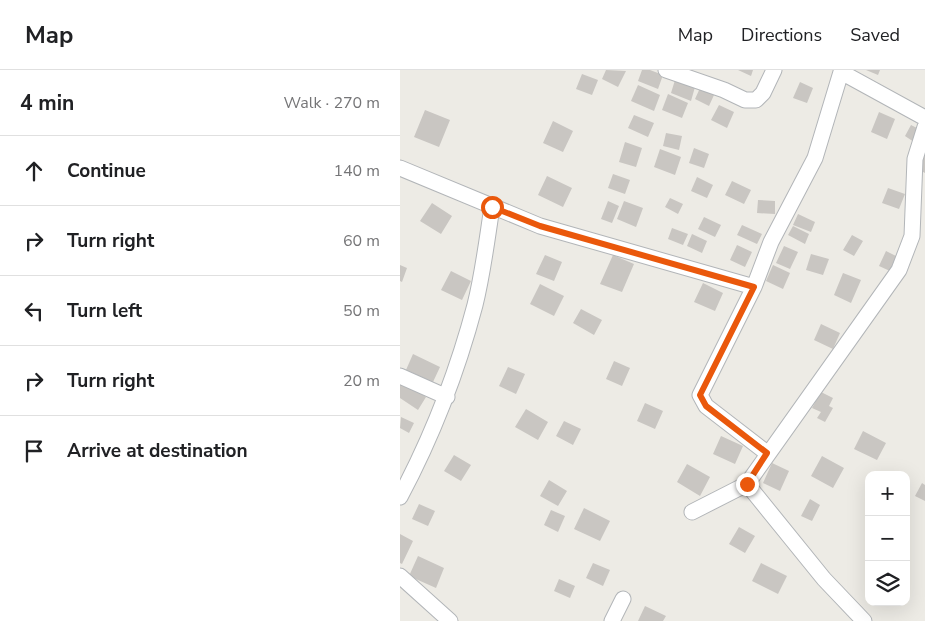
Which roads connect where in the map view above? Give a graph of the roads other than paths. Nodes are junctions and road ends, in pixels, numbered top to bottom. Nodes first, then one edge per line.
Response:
1 (666, 70) edge
2 (774, 70) edge
3 (839, 71) edge
4 (925, 118) edge
5 (925, 127) edge
6 (400, 168) edge
7 (492, 207) junction
8 (754, 287) junction
9 (400, 376) edge
10 (447, 397) junction
11 (767, 453) junction
12 (747, 484) junction
13 (400, 497) edge
14 (692, 512) dead end
15 (400, 576) edge
16 (623, 599) dead end
17 (450, 621) edge
18 (612, 621) edge
19 (864, 621) edge

1 - 2 street
3 - 4 street
3 - 8 street
5 - 11 street
6 - 7 street
7 - 8 street
7 - 10 street
8 - 11 street
9 - 10 street
10 - 13 street
11 - 12 street
12 - 14 street
12 - 19 street
15 - 17 street
16 - 18 street

